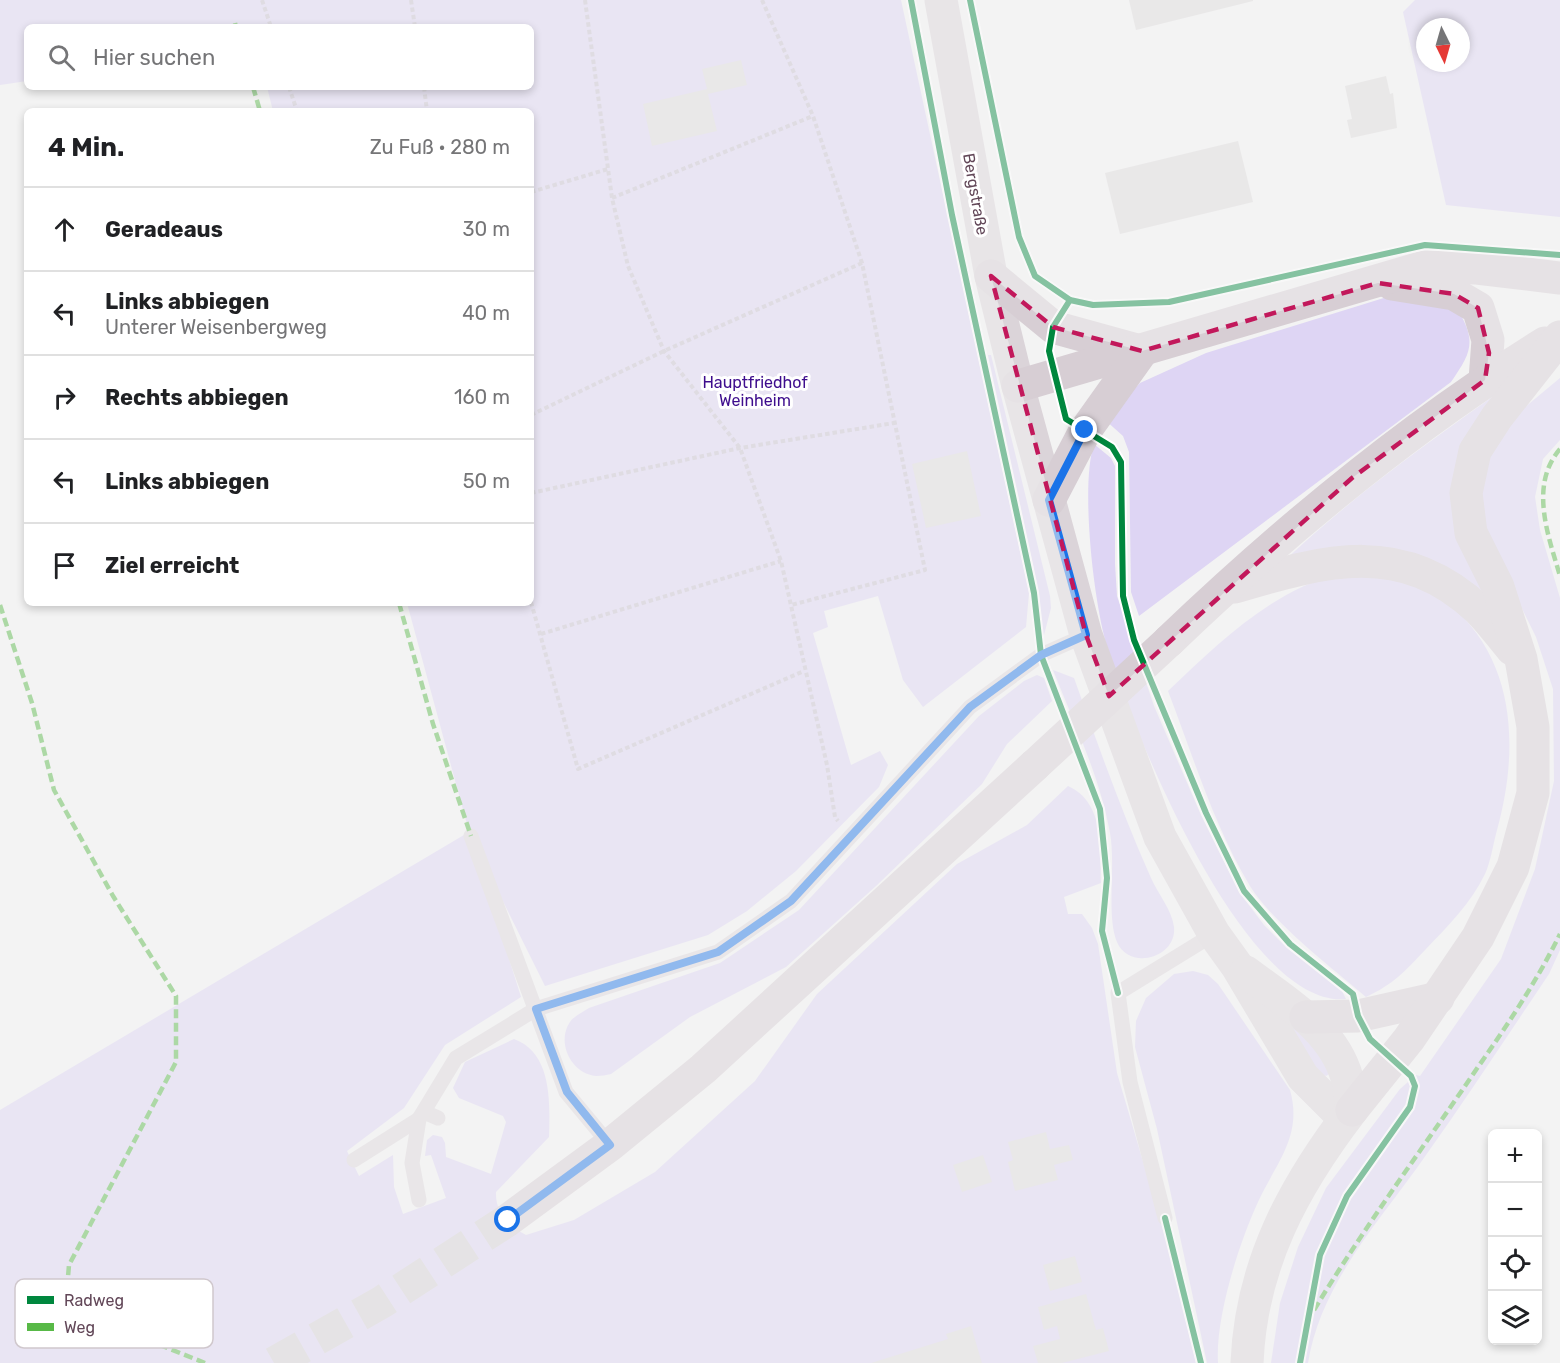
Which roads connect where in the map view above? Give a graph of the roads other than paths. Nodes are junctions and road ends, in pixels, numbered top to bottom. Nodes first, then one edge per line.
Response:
1 (941, 0) edge
2 (991, 276) junction
3 (1560, 278) edge
4 (1378, 283) junction
5 (1560, 336) edge
6 (1142, 351) junction
7 (1485, 380) junction
8 (1018, 386) junction
9 (1049, 500) junction
10 (1224, 590) junction
11 (1086, 635) junction
12 (1521, 659) junction
13 (471, 836) dead end
14 (1214, 934) junction
15 (1237, 966) junction
16 (1438, 998) junction
17 (536, 1009) junction
18 (1306, 1017) junction
19 (1348, 1114) junction
20 (427, 1116) junction
21 (610, 1145) junction
22 (354, 1160) dead end
23 (419, 1200) dead end
24 (1165, 1218) dead end
25 (508, 1220) tunnel mouth
26 (1247, 1363) edge

1 - 2 main road, Bergstraße
2 - 6 main road
2 - 8 main road, Bergstraße
3 - 4 main road
4 - 6 main road
4 - 7 main road
5 - 7 main road
5 - 12 main road
6 - 8 main road
6 - 9 main road
7 - 10 main road
8 - 9 main road, Bergstraße
9 - 11 main road, Bergstraße
10 - 12 main road
10 - 21 main road, bridge
11 - 14 main road, Bergstraße
11 - 17 lane
12 - 16 main road
13 - 17 lane
14 - 15 main road, Bergstraße
14 - 24 lane
15 - 18 main road
15 - 19 main road
16 - 18 main road
16 - 19 main road
17 - 20 lane
17 - 21 lane
18 - 19 main road
19 - 26 main road
20 - 22 lane
20 - 23 lane
21 - 25 main road

